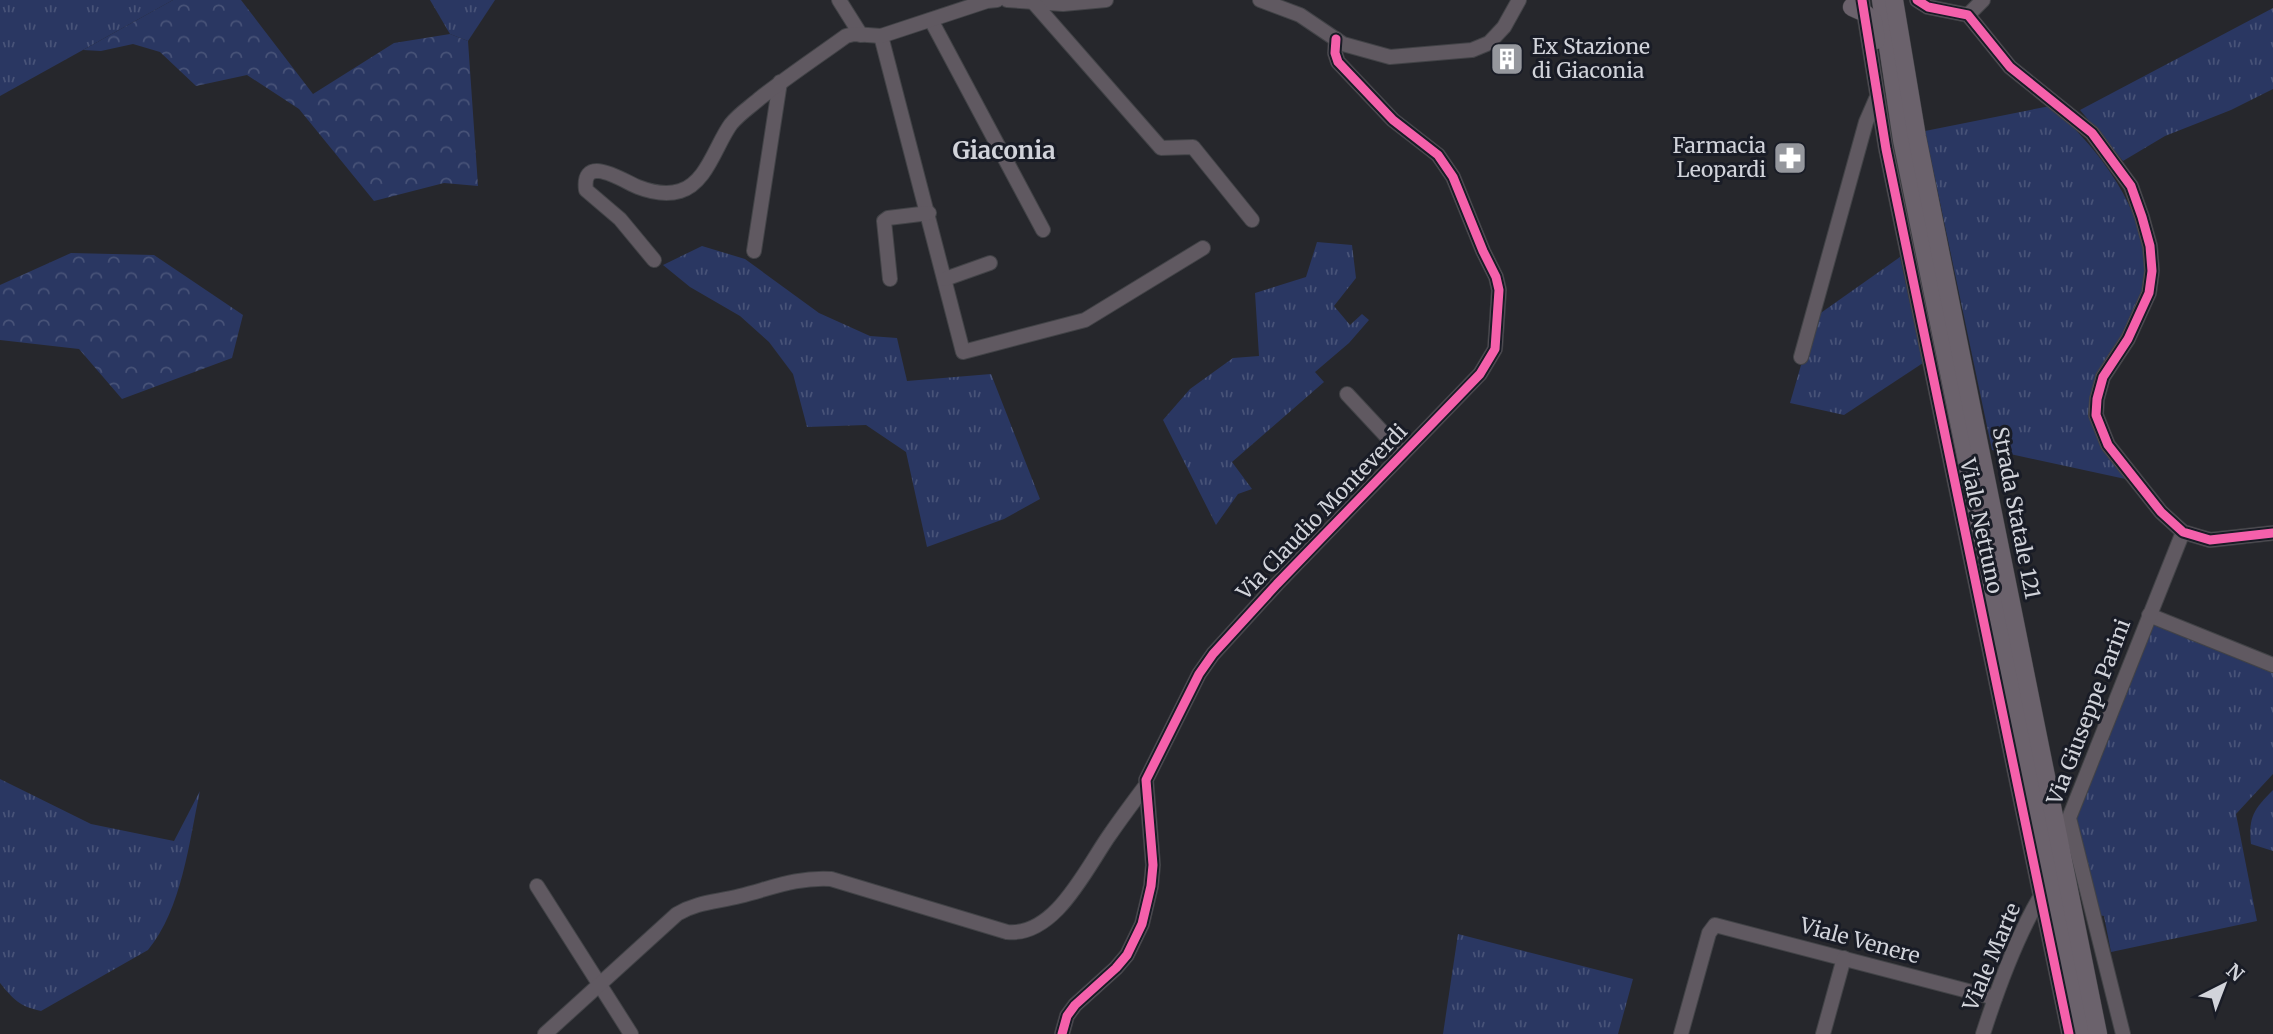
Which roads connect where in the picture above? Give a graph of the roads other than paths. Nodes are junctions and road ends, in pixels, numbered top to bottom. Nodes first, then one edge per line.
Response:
1 (839, 0) edge
2 (997, 0) edge
3 (1007, 0) edge
4 (1107, 0) edge
5 (1260, 0) edge
6 (1295, 0) edge
7 (1519, 0) edge
8 (1881, 0) edge
9 (1894, 0) edge
10 (1917, 0) edge
11 (1983, 0) edge
12 (1033, 2) junction
13 (1856, 7) edge
14 (1300, 15) junction
15 (1968, 15) junction
16 (931, 20) junction
17 (861, 35) junction
18 (881, 36) junction
19 (1336, 39) junction
20 (780, 82) junction
21 (1877, 97) junction
22 (1902, 141) junction
23 (929, 213) junction
24 (1252, 220) dead end
25 (1043, 230) dead end
26 (1203, 248) dead end
27 (754, 251) dead end
28 (654, 260) dead end
29 (990, 263) dead end
30 (890, 279) dead end
31 (945, 279) junction
32 (1801, 357) dead end
33 (1347, 394) dead end
34 (1402, 453) junction
35 (2183, 532) junction
36 (2273, 533) edge
37 (2149, 615) junction
38 (2273, 665) edge
39 (1146, 785) junction
40 (537, 886) dead end
41 (2040, 897) junction
42 (1844, 958) junction
43 (2083, 963) junction
44 (600, 983) junction
45 (1995, 998) junction
46 (545, 1034) edge
47 (631, 1034) edge
48 (1062, 1034) edge
49 (1681, 1034) edge
50 (1823, 1034) edge
51 (1983, 1034) edge
52 (2068, 1034) edge
53 (2083, 1034) edge
54 (2098, 1034) edge
55 (2110, 1034) edge
56 (2123, 1034) edge

1 - 17 street
2 - 16 street
3 - 12 street
4 - 12 street
5 - 14 street
6 - 14 street
7 - 19 street
8 - 22 main road, Strada Statale 121
9 - 43 main road, Strada Statale 121
10 - 15 street
11 - 15 street
12 - 24 street
13 - 21 street, Viale Nettuno
13 - 22 main road
14 - 19 street
15 - 35 street
16 - 18 street
16 - 25 street
17 - 18 street
17 - 20 street
18 - 23 street
19 - 34 street, Via Claudio Monteverdi
20 - 27 street
20 - 28 street
21 - 32 street
21 - 41 street, Viale Nettuno
22 - 53 main road, Strada Statale 121
23 - 30 street
23 - 31 street
26 - 31 street
29 - 31 street
33 - 34 street
34 - 39 street, Via Claudio Monteverdi
35 - 36 street
35 - 37 street, Via Giuseppe Parini
37 - 38 street
37 - 56 street, Via Giuseppe Parini
39 - 44 street
39 - 48 street, Via Claudio Monteverdi
40 - 44 street
41 - 45 street, Viale Marte
41 - 52 street, Viale Nettuno
42 - 45 street, Viale Venere
42 - 49 street, Viale Venere
42 - 50 street
43 - 54 main road, Strada Statale 121
43 - 55 main road
44 - 46 street
44 - 47 street
45 - 51 street, Viale Marte

